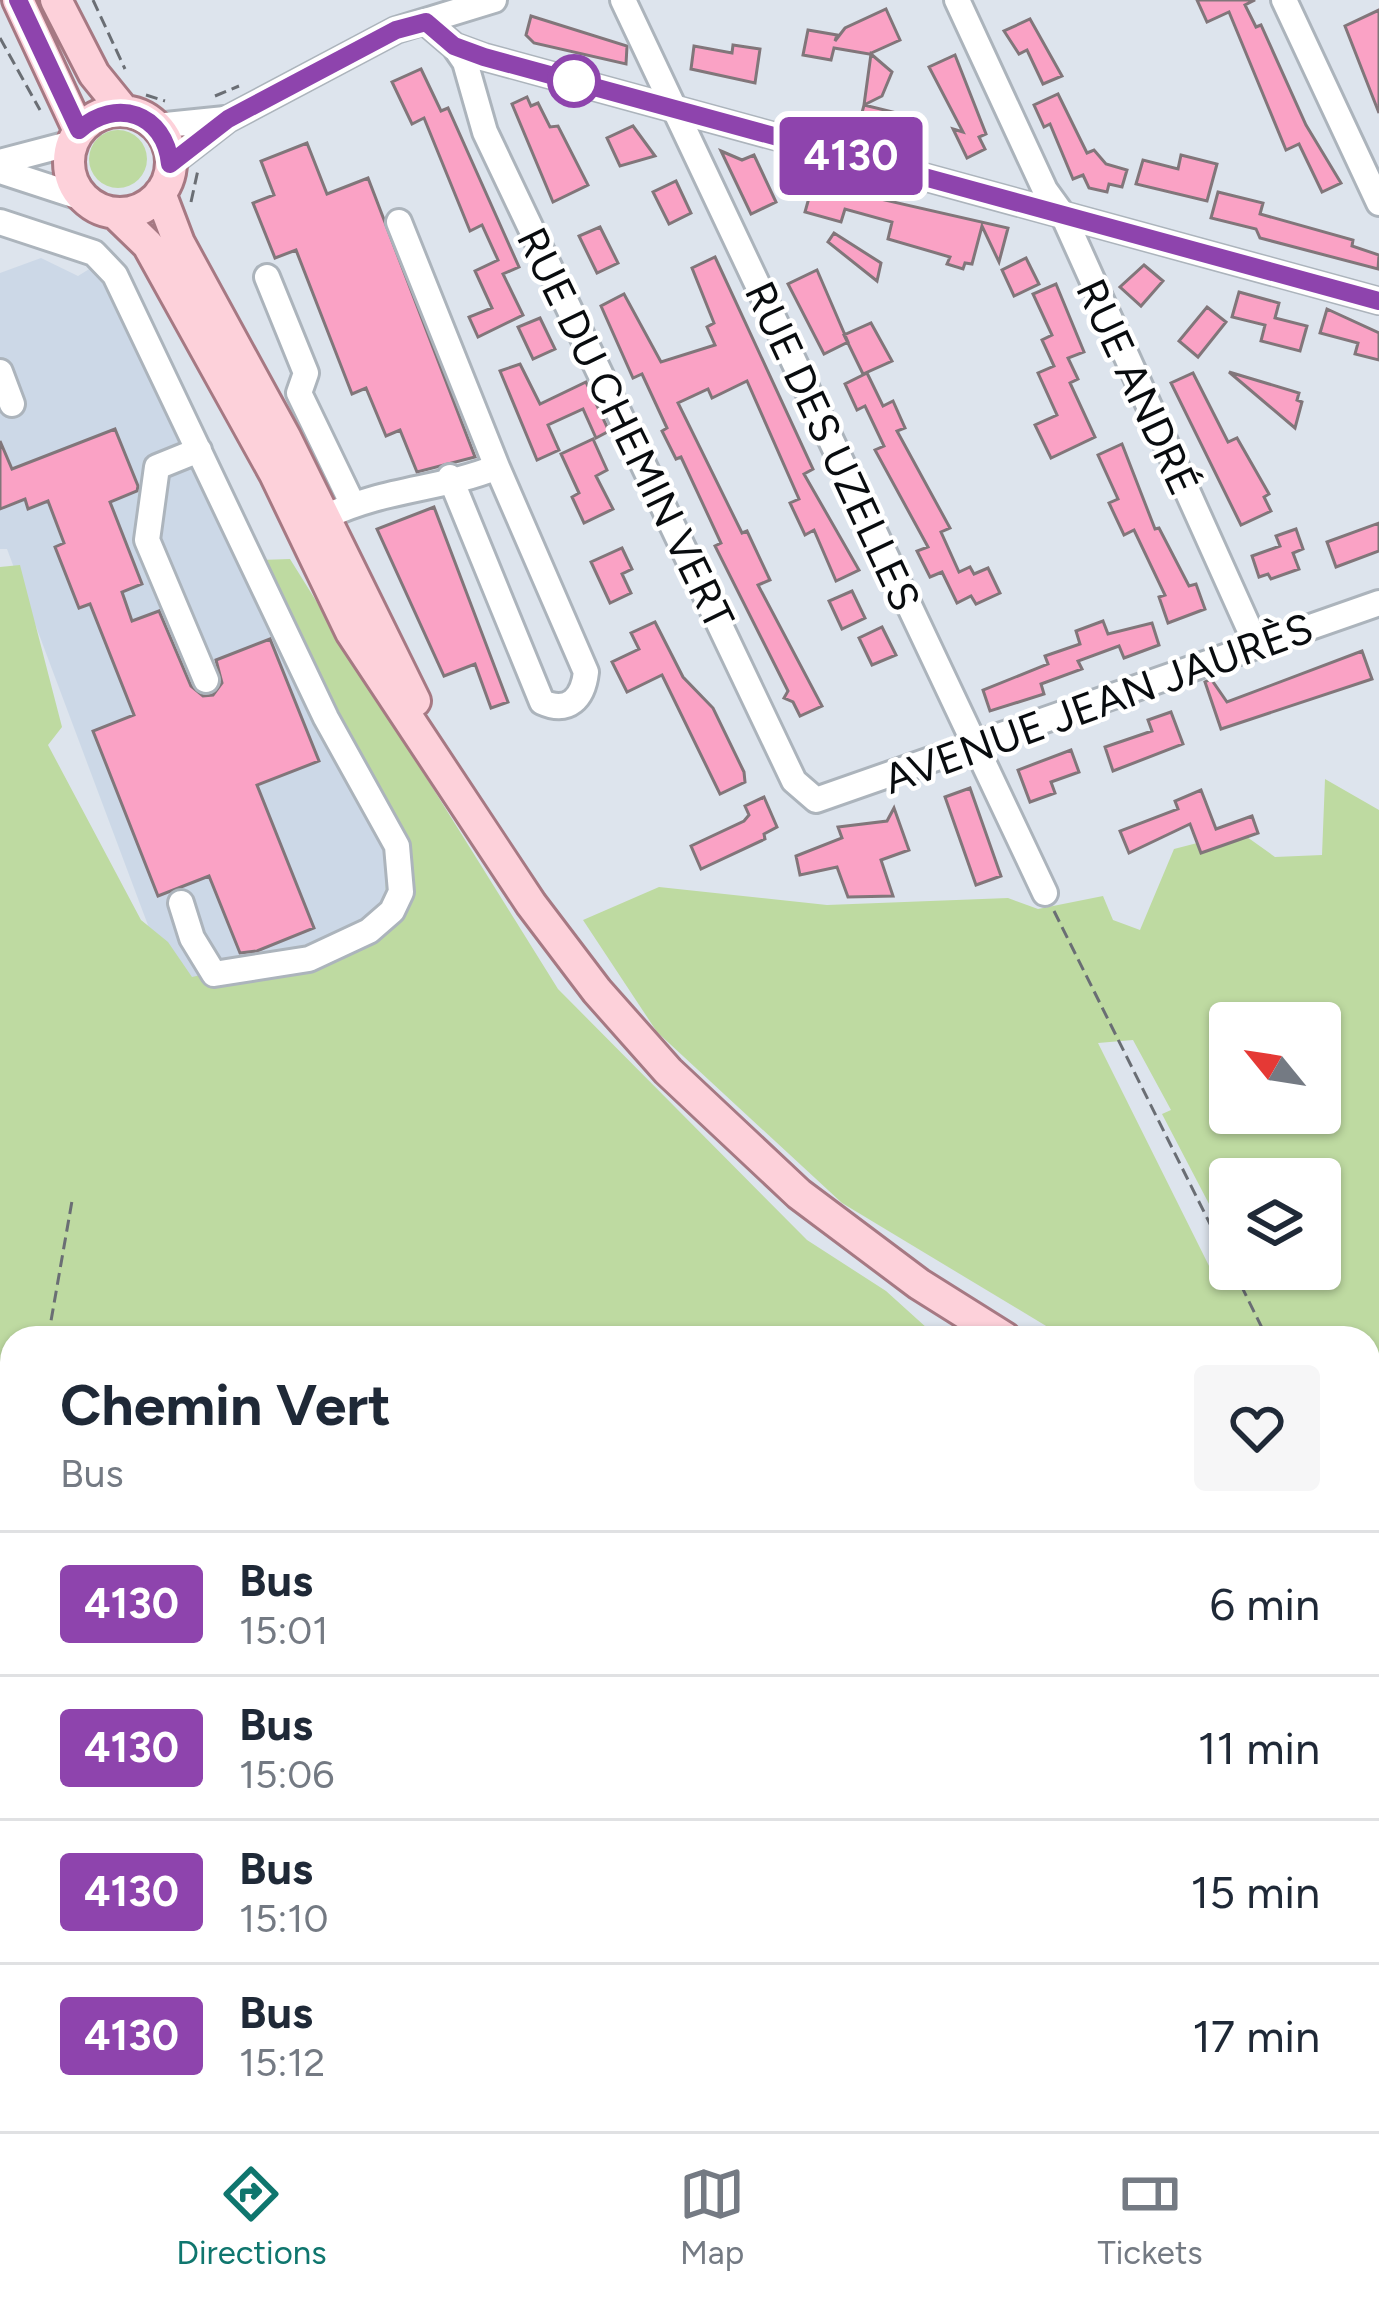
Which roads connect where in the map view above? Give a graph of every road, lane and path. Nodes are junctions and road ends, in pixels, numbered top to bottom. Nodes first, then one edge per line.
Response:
1 (18, 0) edge
2 (56, 0) edge
3 (93, 0) edge
4 (494, 0) edge
5 (623, 0) edge
6 (957, 0) edge
7 (1284, 0) edge
8 (422, 11) edge
9 (0, 38) edge
10 (454, 46) junction
11 (125, 71) dead end
12 (129, 98) junction
13 (678, 111) junction
14 (164, 115) junction
15 (43, 116) dead end
16 (228, 119) junction
17 (76, 137) junction
18 (201, 154) dead end
19 (0, 162) edge
20 (0, 171) edge
21 (165, 178) junction
22 (83, 198) junction
23 (1379, 203) edge
24 (115, 213) junction
25 (1063, 215) junction
26 (188, 218) dead end
27 (399, 222) dead end
28 (0, 223) edge
29 (267, 277) dead end
30 (1379, 301) edge
31 (0, 372) edge
32 (12, 404) dead end
33 (199, 450) junction
34 (497, 467) junction
35 (450, 477) junction
36 (339, 511) junction
37 (1379, 603) edge
38 (1257, 646) junction
39 (206, 680) dead end
40 (974, 747) junction
41 (455, 788) junction
42 (816, 800) joint
43 (1045, 893) joint
44 (181, 903) dead end
45 (72, 1202) dead end
46 (1209, 1222) edge
47 (1243, 1290) edge
48 (50, 1326) edge
49 (988, 1326) edge
50 (1261, 1326) edge

1 - 17 main road
2 - 12 main road
3 - 11 path
4 - 8 street
5 - 13 street, RUE DES UZELLES
6 - 25 street, RUE ANDRÉ
7 - 23 street
8 - 10 street
8 - 16 street
9 - 15 path
10 - 13 street
10 - 42 street, RUE DU CHEMIN VERT
12 - 14 main road
12 - 14 path
12 - 17 main road
13 - 25 street
13 - 40 street, RUE DES UZELLES
14 - 16 street
14 - 21 main road
16 - 21 street
17 - 19 street
17 - 22 main road
18 - 26 path
20 - 22 street
21 - 24 main road
21 - 36 main road
22 - 24 main road
24 - 41 main road
25 - 30 street
25 - 38 street, RUE ANDRÉ
27 - 34 street
28 - 33 street
29 - 36 street
31 - 32 street
33 - 39 street
33 - 44 street
34 - 35 street
34 - 35 street
35 - 36 street
36 - 41 main road
37 - 38 street, AVENUE JEAN JAURÈS
38 - 40 street, AVENUE JEAN JAURÈS
40 - 42 street, AVENUE JEAN JAURÈS
40 - 43 street, RUE DES UZELLES
41 - 49 main road
43 - 46 path
45 - 48 path
47 - 50 path

